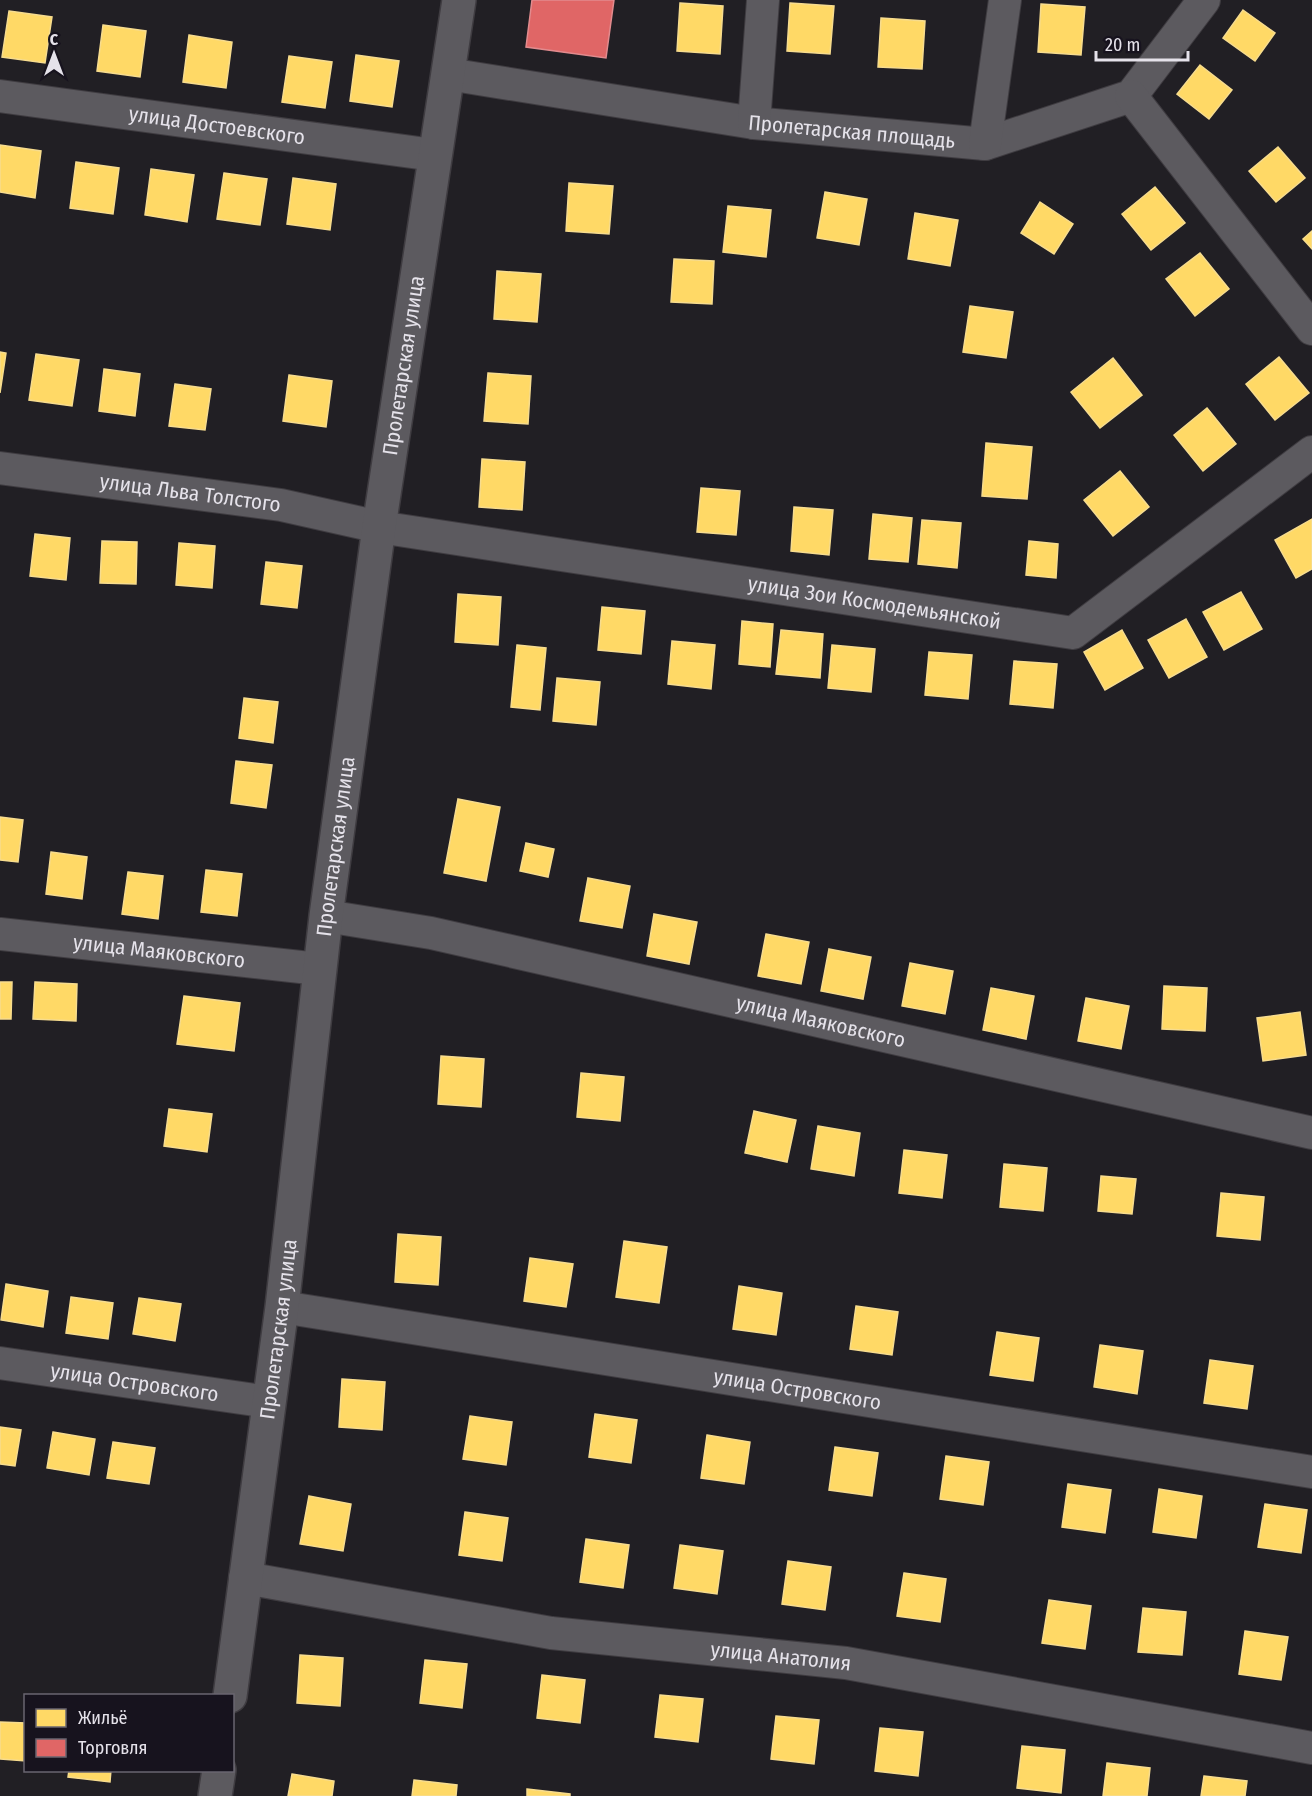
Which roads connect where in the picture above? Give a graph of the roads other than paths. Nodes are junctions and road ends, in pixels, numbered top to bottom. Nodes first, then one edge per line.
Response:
1 (459, 0) edge
2 (763, 0) edge
3 (1005, 0) edge
4 (1204, 0) edge
5 (448, 74) junction
6 (0, 96) edge
7 (1131, 96) junction
8 (754, 123) junction
9 (985, 144) junction
10 (434, 155) junction
11 (1312, 329) edge
12 (1312, 452) edge
13 (0, 468) edge
14 (380, 527) junction
15 (326, 916) junction
16 (0, 934) edge
17 (319, 969) junction
18 (1312, 1133) edge
19 (282, 1307) junction
20 (0, 1364) edge
21 (269, 1402) junction
22 (1312, 1472) edge
23 (246, 1578) junction
24 (230, 1694) edge
25 (1312, 1748) edge
26 (219, 1772) edge
27 (215, 1796) edge

1 - 5 street, Пролетарская улица
2 - 8 street
3 - 9 street
4 - 7 street
5 - 8 street, Пролетарская площадь
5 - 10 street, Пролетарская улица
6 - 10 street, улица Достоевского
7 - 9 street, Пролетарская площадь
7 - 11 street
8 - 9 street, Пролетарская площадь
10 - 14 street, Пролетарская улица
12 - 14 street, улица Зои Космодемьянской
13 - 14 street, улица Льва Толстого
14 - 15 street, Пролетарская улица
15 - 17 street, Пролетарская улица
15 - 18 street, улица Маяковского
16 - 17 street, улица Маяковского
17 - 19 street, Пролетарская улица
19 - 21 street, Пролетарская улица
19 - 22 street, улица Островского
20 - 21 street, улица Островского
21 - 23 street, Пролетарская улица
23 - 24 street, Пролетарская улица
23 - 25 street, улица Анатолия
26 - 27 street

